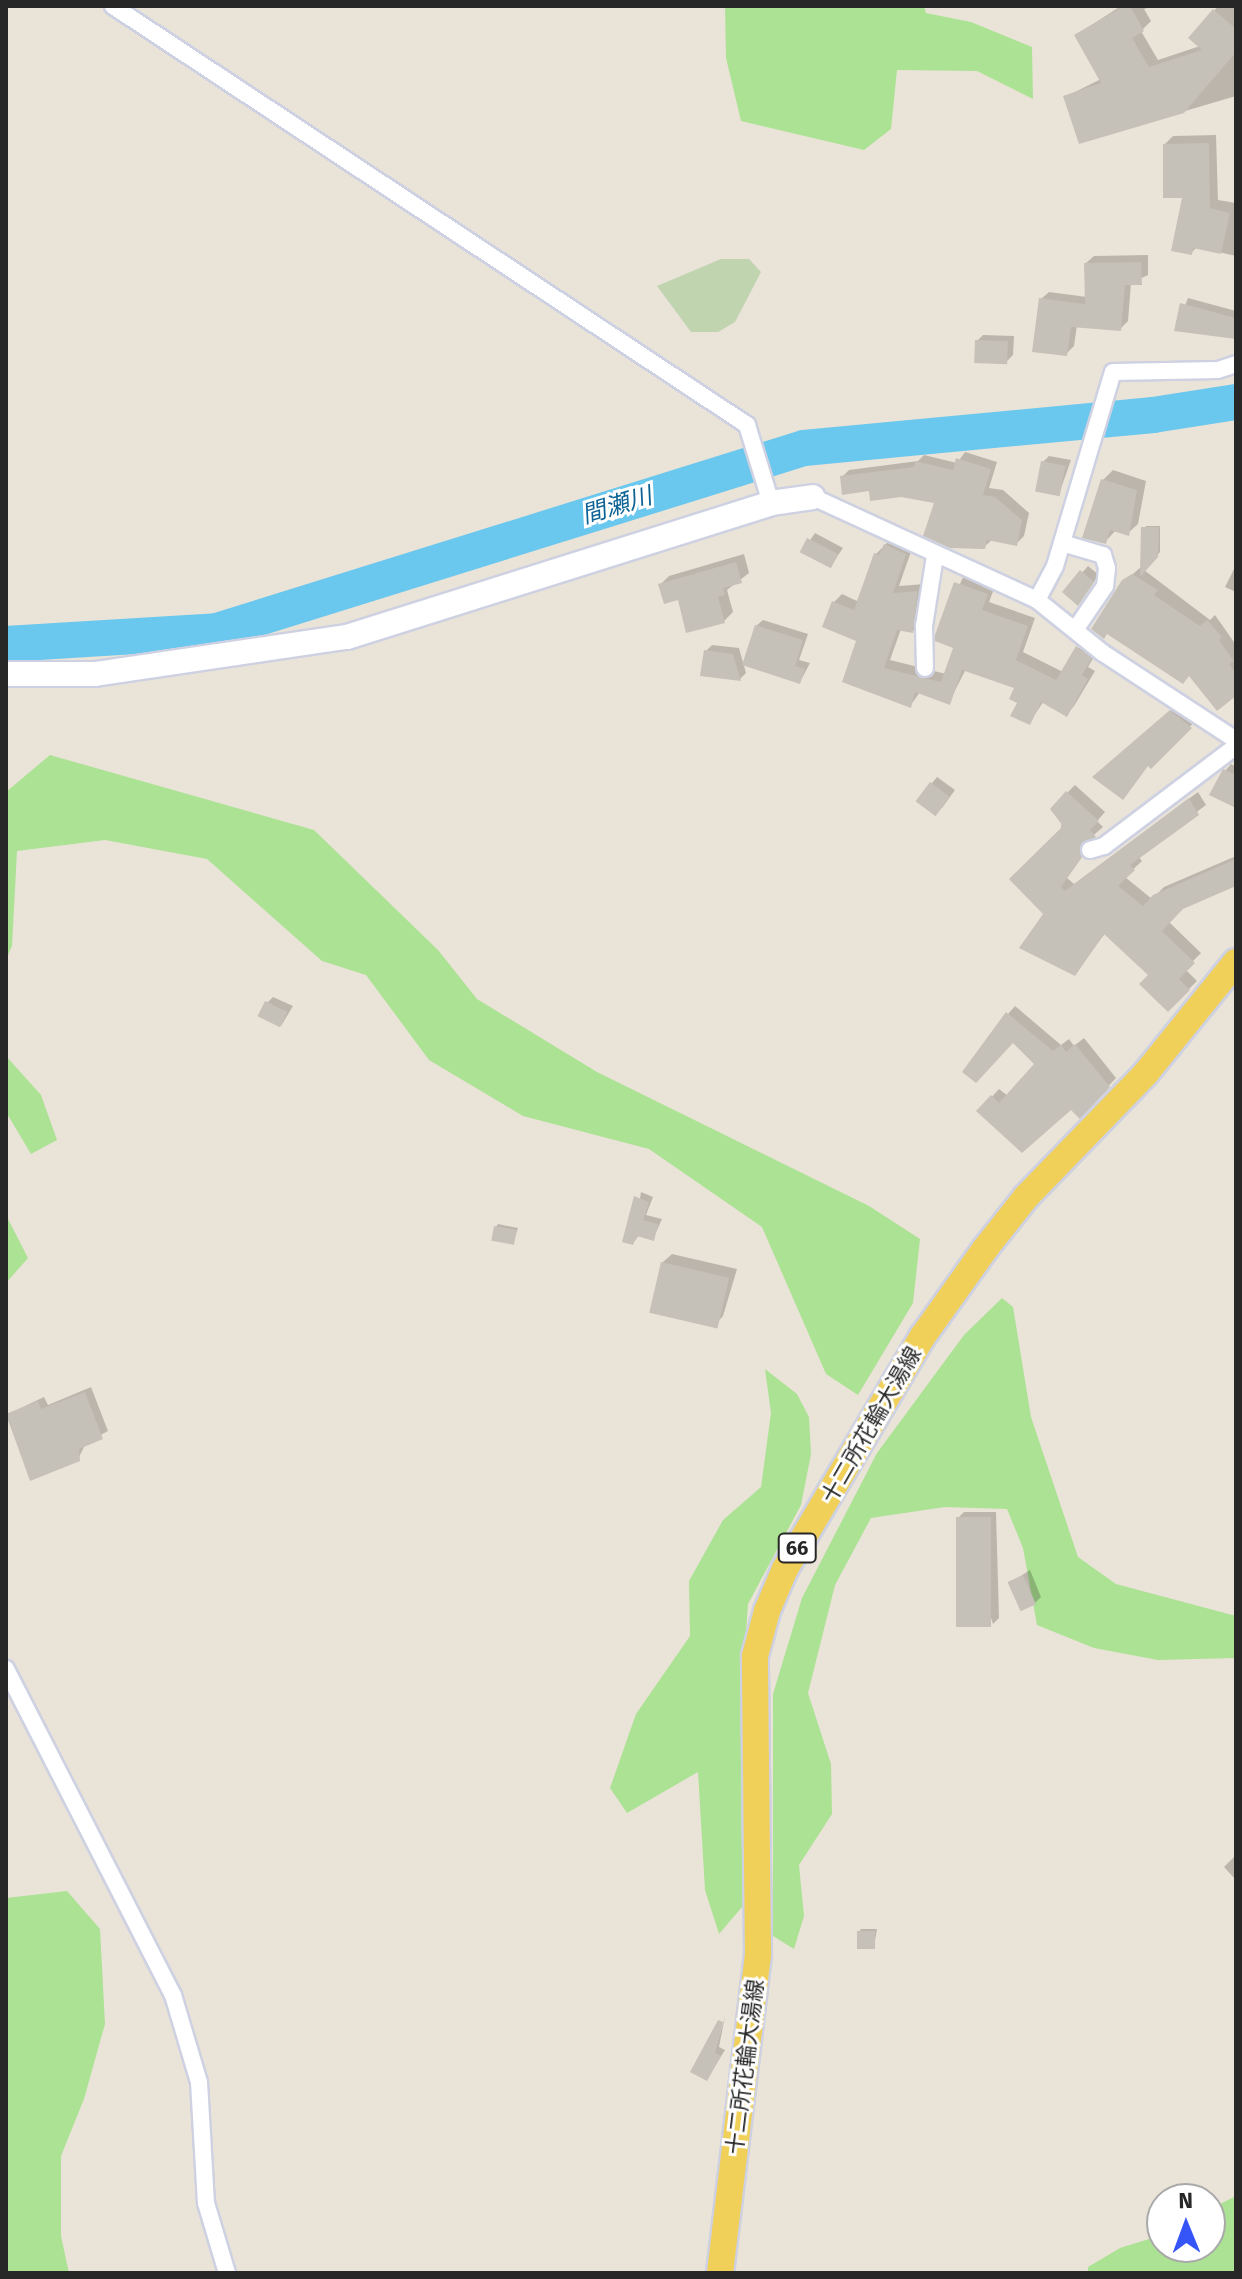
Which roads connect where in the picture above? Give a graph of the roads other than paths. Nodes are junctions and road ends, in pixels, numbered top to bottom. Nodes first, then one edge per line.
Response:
1 (113, 6) edge
2 (1236, 364) edge
3 (769, 496) junction
4 (813, 497) joint
5 (1062, 543) junction
6 (935, 556) junction
7 (1037, 600) junction
8 (1075, 630) junction
9 (925, 668) dead end
10 (6, 674) edge
11 (1236, 740) edge
12 (1236, 746) edge
13 (1090, 850) dead end
14 (1236, 962) edge
15 (6, 1669) edge
16 (227, 2273) edge
17 (720, 2273) edge

1 - 3 street
2 - 5 street
3 - 4 street
3 - 10 street
4 - 6 street
5 - 7 street
5 - 8 street
6 - 7 street
6 - 9 street
7 - 8 street
8 - 11 street
12 - 13 street
14 - 17 main road, 十二所花輪大湯線 / 66
15 - 16 street

